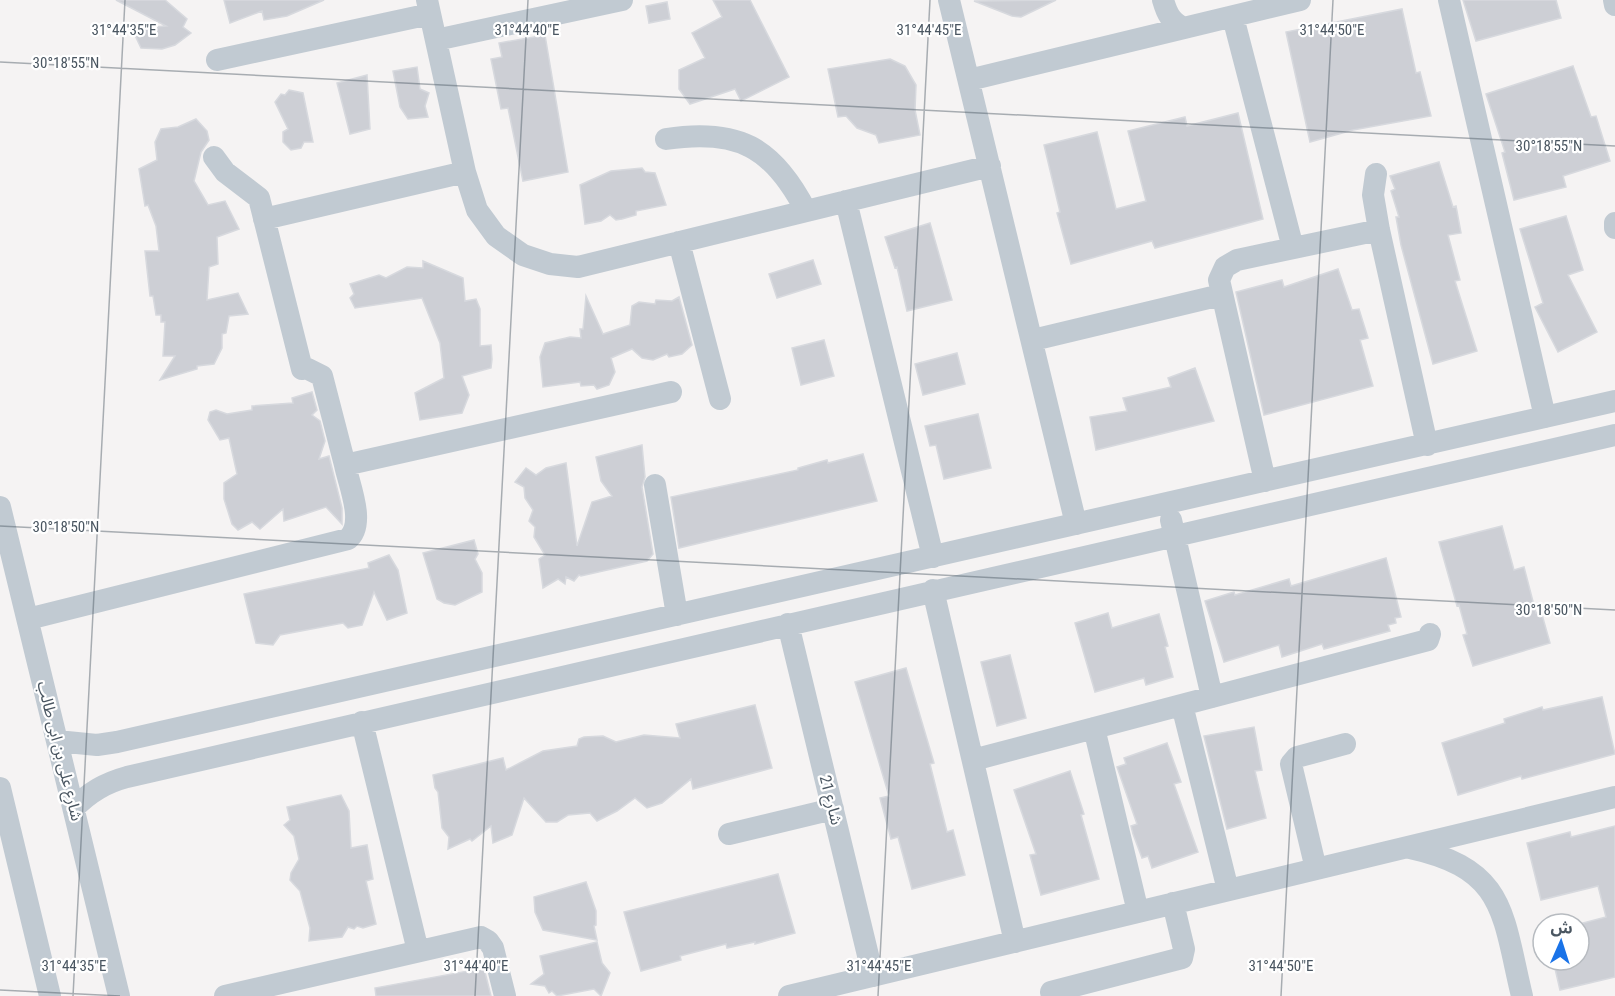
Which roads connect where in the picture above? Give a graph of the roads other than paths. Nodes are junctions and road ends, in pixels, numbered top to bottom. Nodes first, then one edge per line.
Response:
1 (622, 0) edge
2 (949, 0) edge
3 (1164, 0) edge
4 (1300, 0) edge
5 (1449, 0) edge
6 (1614, 0) edge
7 (1615, 5) edge
8 (429, 7) edge
9 (1233, 17) junction
10 (1184, 28) junction
11 (436, 40) junction
12 (217, 60) dead end
13 (969, 80) junction
14 (666, 139) dead end
15 (214, 157) dead end
16 (990, 166) junction
17 (465, 172) junction
18 (1376, 174) dead end
19 (846, 201) junction
20 (806, 211) junction
21 (264, 219) junction
22 (1615, 223) edge
23 (1615, 228) edge
24 (1379, 230) junction
25 (680, 242) junction
26 (1293, 248) junction
27 (1221, 295) junction
28 (1033, 340) junction
29 (671, 392) dead end
30 (720, 399) dead end
31 (1615, 401) edge
32 (1545, 417) junction
33 (1615, 435) edge
34 (1427, 445) junction
35 (345, 465) junction
36 (1265, 481) junction
37 (655, 485) dead end
38 (1167, 504) junction
39 (0, 507) edge
40 (1076, 524) junction
41 (1175, 534) junction
42 (937, 556) junction
43 (902, 564) junction
44 (931, 591) junction
45 (677, 615) junction
46 (28, 619) junction
47 (788, 624) junction
48 (1430, 634) dead end
49 (1212, 697) junction
50 (1182, 705) junction
51 (362, 722) junction
52 (1094, 728) junction
53 (57, 741) junction
54 (1345, 744) dead end
55 (973, 760) junction
56 (0, 788) edge
57 (1615, 796) edge
58 (74, 808) junction
59 (833, 809) junction
60 (729, 834) dead end
61 (1406, 847) junction
62 (1316, 869) junction
63 (1228, 890) junction
64 (1173, 903) junction
65 (1138, 912) junction
66 (1015, 942) junction
67 (418, 951) junction
68 (873, 976) junction
69 (1051, 992) dead end
70 (50, 996) edge
71 (119, 996) edge
72 (225, 996) edge
73 (505, 996) edge
74 (789, 996) edge
75 (1522, 996) edge

1 - 11 street
2 - 13 street
3 - 10 street
4 - 9 street
5 - 32 street
6 - 7 street
8 - 11 street
8 - 12 street
9 - 10 street
9 - 26 street
10 - 13 street
11 - 17 street
13 - 16 street
14 - 20 street
15 - 21 street
16 - 19 street
16 - 28 street
17 - 21 street
17 - 25 street
18 - 24 street
19 - 20 street
19 - 42 street
20 - 25 street
21 - 35 street
22 - 23 street
24 - 26 street
24 - 34 street
25 - 30 street
26 - 27 street
27 - 28 street
27 - 36 street
28 - 40 street
29 - 35 street
31 - 32 street
32 - 34 street
33 - 41 street
34 - 36 street
35 - 46 street
36 - 38 street
37 - 45 street
38 - 40 street
38 - 41 street
39 - 46 street, شارع على بن ابى طالب
40 - 42 street
41 - 44 street
41 - 49 street
42 - 43 street
42 - 44 street
43 - 44 street
43 - 45 street
44 - 47 street
44 - 55 street
45 - 53 street
46 - 53 street, شارع على بن ابى طالب
47 - 51 street
47 - 59 street, شارع 21
48 - 49 street
49 - 50 street
50 - 52 street
50 - 63 street
51 - 58 street
51 - 67 street
52 - 55 street
52 - 65 street
53 - 58 street, شارع على بن ابى طالب
54 - 62 street
55 - 66 street
56 - 70 street
57 - 61 street
58 - 71 street, شارع على بن ابى طالب
59 - 60 street
59 - 68 street, شارع 21
61 - 62 street
61 - 75 street
62 - 63 street
63 - 64 street
64 - 65 street
64 - 69 street
65 - 66 street
66 - 68 street
67 - 72 street
67 - 73 street
68 - 74 street

